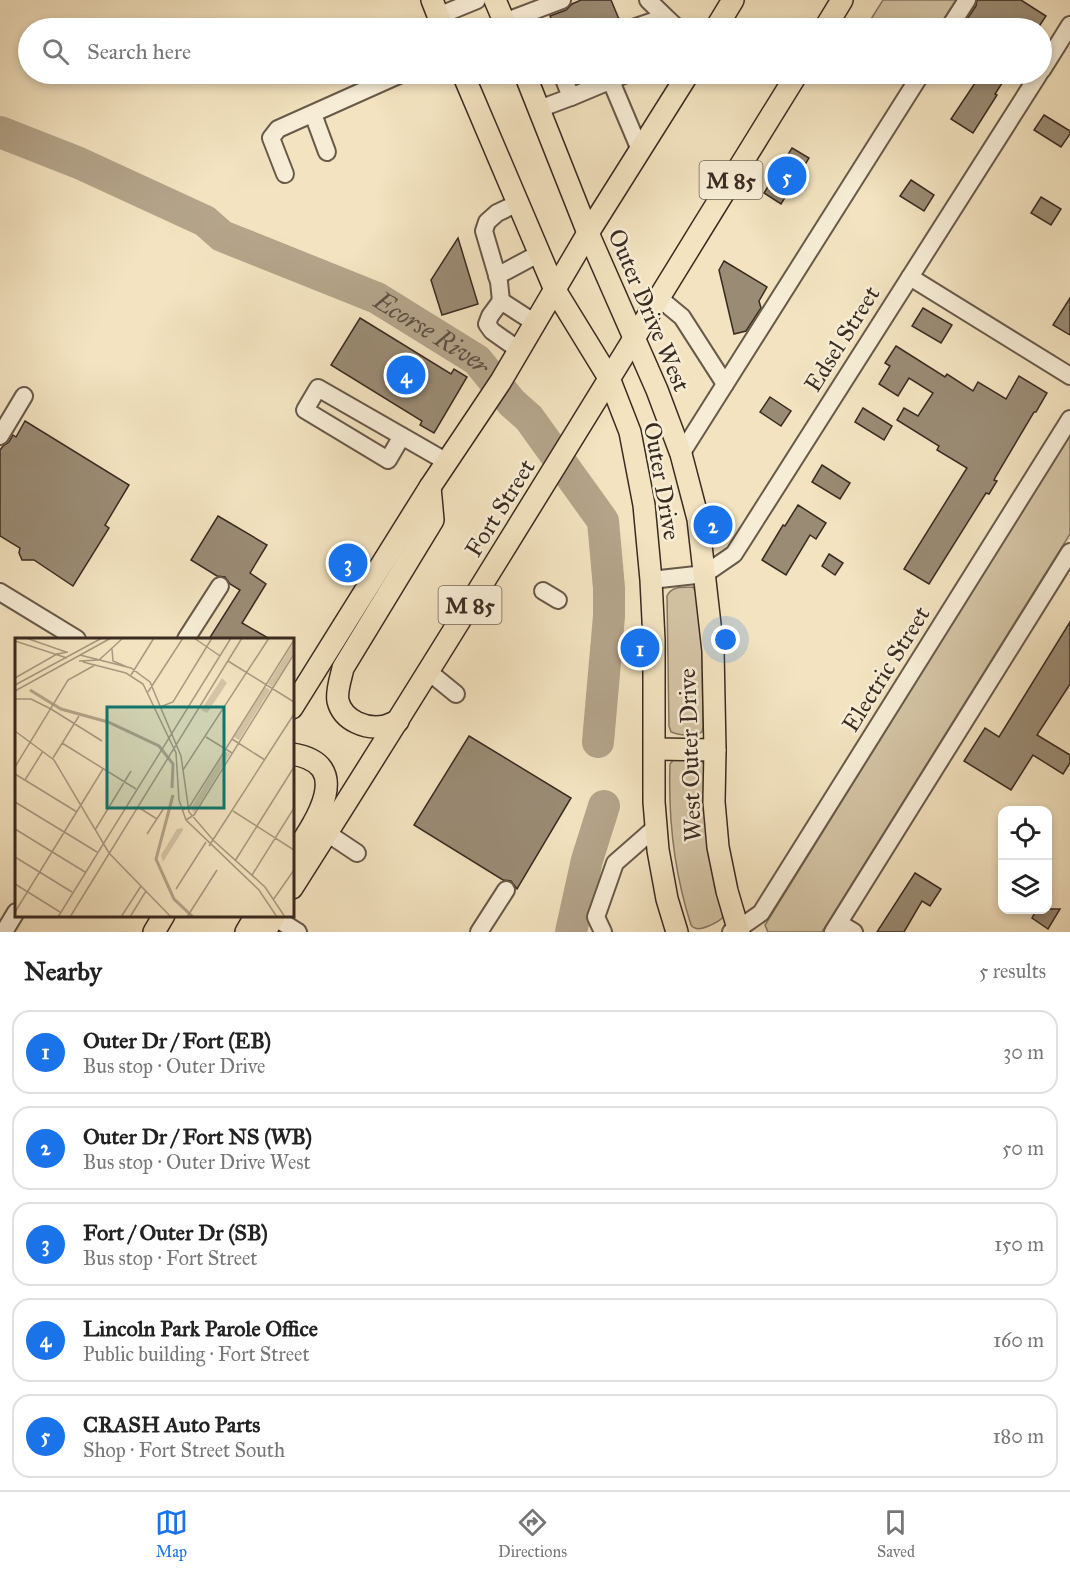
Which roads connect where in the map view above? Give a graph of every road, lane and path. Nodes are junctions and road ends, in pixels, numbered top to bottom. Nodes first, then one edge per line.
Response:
1 (477, 0) edge
2 (495, 0) edge
3 (562, 0) edge
4 (648, 0) edge
5 (733, 0) edge
6 (842, 0) edge
7 (967, 0) edge
8 (438, 15) edge
9 (829, 16) edge
10 (503, 18) edge
11 (522, 18) edge
12 (666, 18) edge
13 (722, 18) edge
14 (955, 18) edge
15 (1070, 25) edge
16 (1052, 53) edge
17 (379, 84) edge
18 (467, 84) edge
19 (529, 84) edge
20 (566, 84) edge
21 (589, 84) edge
22 (612, 84) edge
23 (682, 84) edge
24 (791, 84) edge
25 (915, 84) edge
26 (1032, 84) edge
27 (571, 97) junction
28 (539, 109) junction
29 (313, 114) junction
30 (640, 150) junction
31 (327, 152) dead end
32 (285, 174) dead end
33 (518, 203) junction
34 (588, 233) junction
35 (540, 253) junction
36 (497, 276) junction
37 (910, 277) junction
38 (555, 290) junction
39 (659, 298) junction
40 (501, 301) junction
41 (535, 323) junction
42 (634, 338) junction
43 (514, 358) junction
44 (1070, 376) edge
45 (609, 378) junction
46 (725, 384) junction
47 (24, 396) dead end
48 (1070, 419) edge
49 (0, 436) edge
50 (402, 436) junction
51 (681, 454) junction
52 (447, 462) junction
53 (430, 488) junction
54 (1070, 552) edge
55 (705, 574) junction
56 (651, 580) junction
57 (220, 585) dead end
58 (543, 591) dead end
59 (0, 592) edge
60 (558, 600) dead end
61 (75, 638) edge
62 (187, 638) edge
63 (429, 672) junction
64 (456, 694) dead end
65 (294, 705) edge
66 (398, 721) junction
67 (654, 749) junction
68 (715, 750) junction
69 (294, 754) edge
70 (656, 827) junction
71 (327, 833) junction
72 (357, 853) dead end
73 (294, 854) edge
74 (294, 885) edge
75 (506, 890) dead end
76 (15, 914) edge
77 (163, 917) edge
78 (268, 920) edge
79 (836, 927) edge
80 (736, 931) edge
81 (4, 932) edge
82 (154, 932) edge
83 (246, 932) edge
84 (297, 932) edge
85 (479, 932) edge
86 (603, 932) edge
87 (677, 932) edge
88 (854, 932) edge

1 - 8 street
2 - 10 main road
3 - 11 street
4 - 12 street
5 - 13 main road
6 - 9 main road
7 - 14 street
15 - 16 street, Edsel Street
17 - 29 street
18 - 33 main road, Outer Drive
19 - 28 main road, Outer Drive West
20 - 27 street
21 - 27 street
22 - 30 street
23 - 30 main road
24 - 39 main road, M 85
25 - 46 street
26 - 37 street, Edsel Street
27 - 28 street
28 - 34 main road, Outer Drive West
29 - 31 street
29 - 32 street
30 - 34 main road
33 - 35 main road, Outer Drive
33 - 36 street
34 - 38 main road
34 - 42 main road, Outer Drive West
35 - 36 street
35 - 38 main road, Outer Drive
36 - 40 street
37 - 44 street
37 - 55 street, Edsel Street
38 - 41 main road
38 - 45 main road, Outer Drive
39 - 42 main road, M 85
39 - 46 street
40 - 41 street
40 - 43 street
41 - 43 main road
42 - 45 main road, Fort Street / M 85
42 - 51 main road, Outer Drive West
43 - 52 main road
45 - 56 main road, Outer Drive
45 - 63 main road, Fort Street / M 85
46 - 51 street
47 - 49 street
48 - 80 street, Electric Street
50 - 50 street
50 - 52 street
51 - 55 main road, Outer Drive West
52 - 53 main road
53 - 65 main road
53 - 66 main road
54 - 79 street
55 - 56 street, Edsel Street
55 - 68 main road, West Outer Drive
56 - 67 main road, Outer Drive
57 - 62 street
58 - 60 street
59 - 61 street
63 - 64 street
63 - 66 main road, Fort Street / M 85
66 - 71 main road, Fort Street / M 85
67 - 68 main road
67 - 70 main road, Outer Drive
68 - 80 main road, West Outer Drive
69 - 73 main road
70 - 86 street
70 - 87 main road, Outer Drive
71 - 72 street
71 - 74 main road, Fort Street / M 85
75 - 85 street
76 - 81 street
77 - 82 main road
78 - 83 main road
78 - 84 street
79 - 88 street

